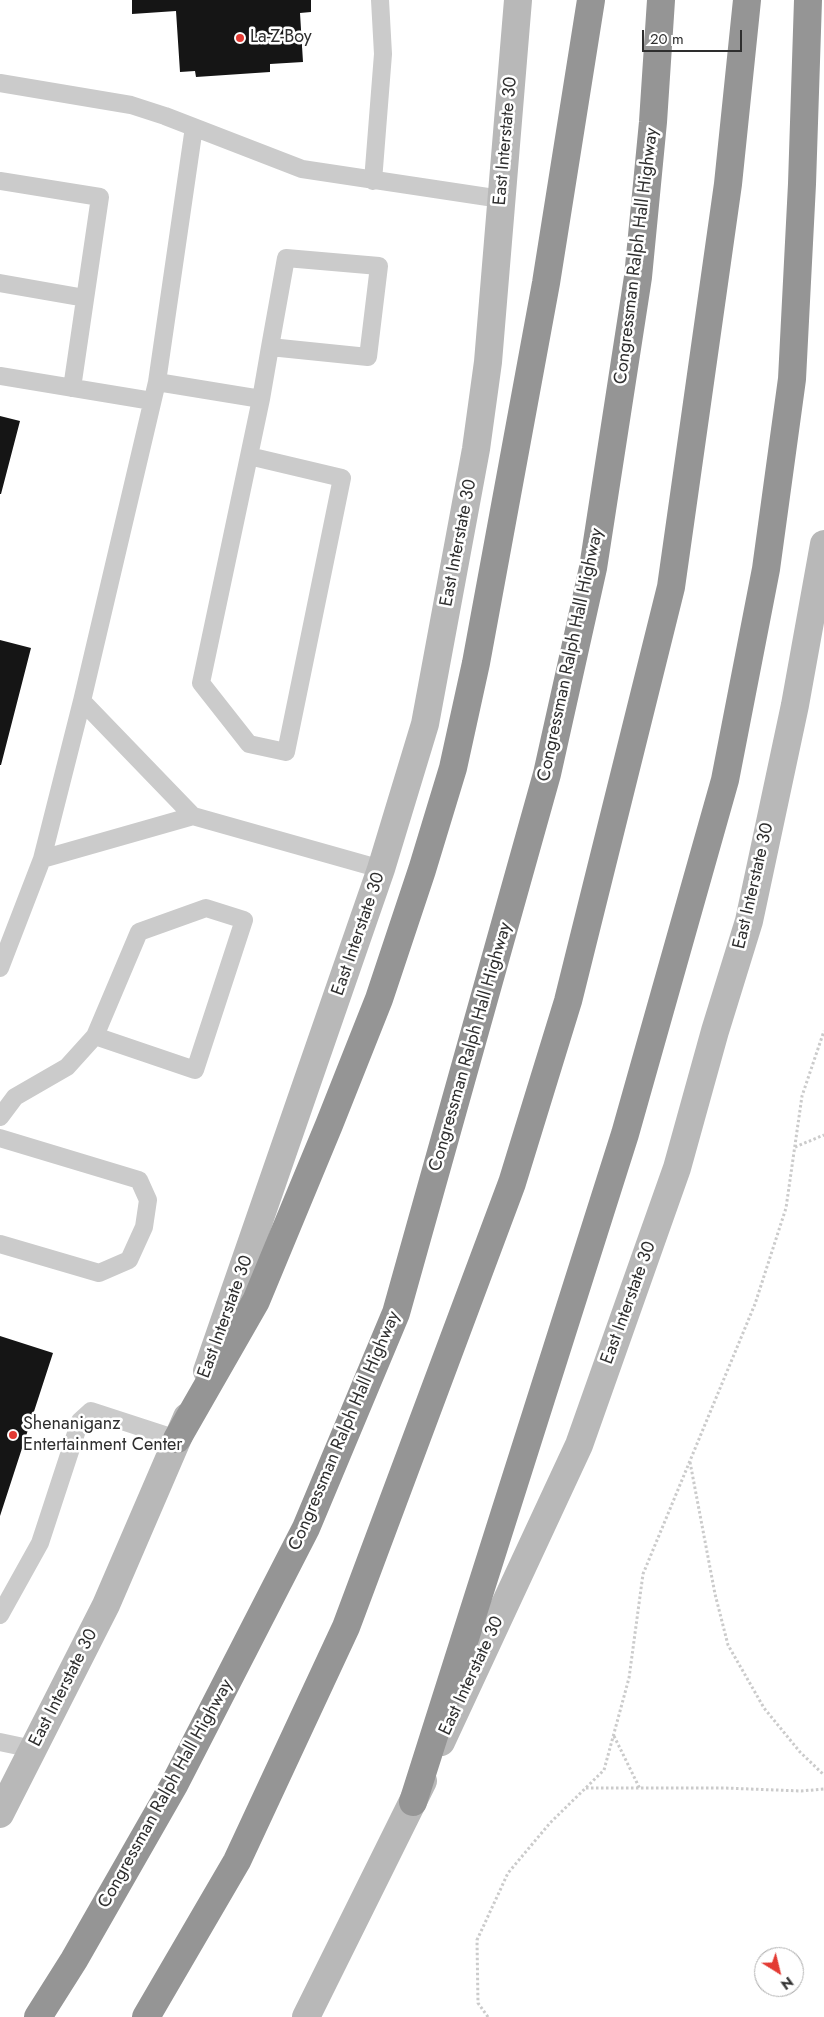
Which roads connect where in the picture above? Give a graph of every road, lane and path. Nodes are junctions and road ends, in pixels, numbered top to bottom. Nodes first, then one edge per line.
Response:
1 (380, 0) edge
2 (518, 0) edge
3 (590, 0) edge
4 (661, 0) edge
5 (747, 0) edge
6 (808, 0) edge
7 (0, 83) edge
8 (194, 127) junction
9 (0, 181) edge
10 (373, 181) junction
11 (501, 199) junction
12 (0, 283) edge
13 (85, 298) junction
14 (270, 347) junction
15 (0, 376) edge
16 (157, 382) junction
17 (72, 388) junction
18 (261, 399) junction
19 (152, 401) junction
20 (249, 456) junction
21 (824, 544) edge
22 (815, 642) edge
23 (82, 701) junction
24 (193, 816) junction
25 (42, 859) junction
26 (381, 869) junction
27 (0, 968) edge
28 (824, 1032) edge
29 (95, 1036) junction
30 (0, 1117) edge
31 (824, 1135) edge
32 (0, 1138) edge
33 (795, 1147) junction
34 (0, 1244) edge
35 (177, 1439) junction
36 (690, 1461) junction
37 (0, 1615) edge
38 (614, 1735) junction
39 (0, 1742) edge
40 (33, 1749) junction
41 (824, 1775) edge
42 (586, 1788) junction
43 (640, 1789) junction
44 (824, 1789) edge
45 (413, 1802) junction
46 (0, 1814) edge
47 (38, 2017) edge
48 (146, 2017) edge
49 (306, 2017) edge
50 (488, 2017) edge

1 - 10 lane
2 - 11 main road, East Interstate 30
3 - 35 highway
4 - 47 highway, Congressman Ralph Hall Highway
5 - 48 highway
6 - 45 highway
7 - 8 lane
8 - 10 lane
8 - 16 lane
9 - 13 lane
10 - 11 lane
11 - 26 main road, East Interstate 30
12 - 13 lane
13 - 17 lane
14 - 14 lane
14 - 18 lane
15 - 17 lane
16 - 18 lane
16 - 19 lane
17 - 19 lane
18 - 20 lane
19 - 23 lane
20 - 20 lane
21 - 22 main road, East Interstate 30
22 - 45 main road, East Interstate 30
23 - 24 lane
23 - 25 lane
24 - 25 lane
24 - 26 lane
25 - 27 lane
26 - 35 main road, East Interstate 30
28 - 33 path
29 - 29 lane
29 - 30 lane
31 - 33 path
32 - 34 lane
33 - 36 path
35 - 37 lane
35 - 40 main road, East Interstate 30
36 - 38 path
36 - 41 path
38 - 42 path
38 - 43 path
39 - 40 lane
40 - 46 main road, East Interstate 30
42 - 43 path
42 - 50 path
43 - 44 path
45 - 49 main road, East Interstate 30

